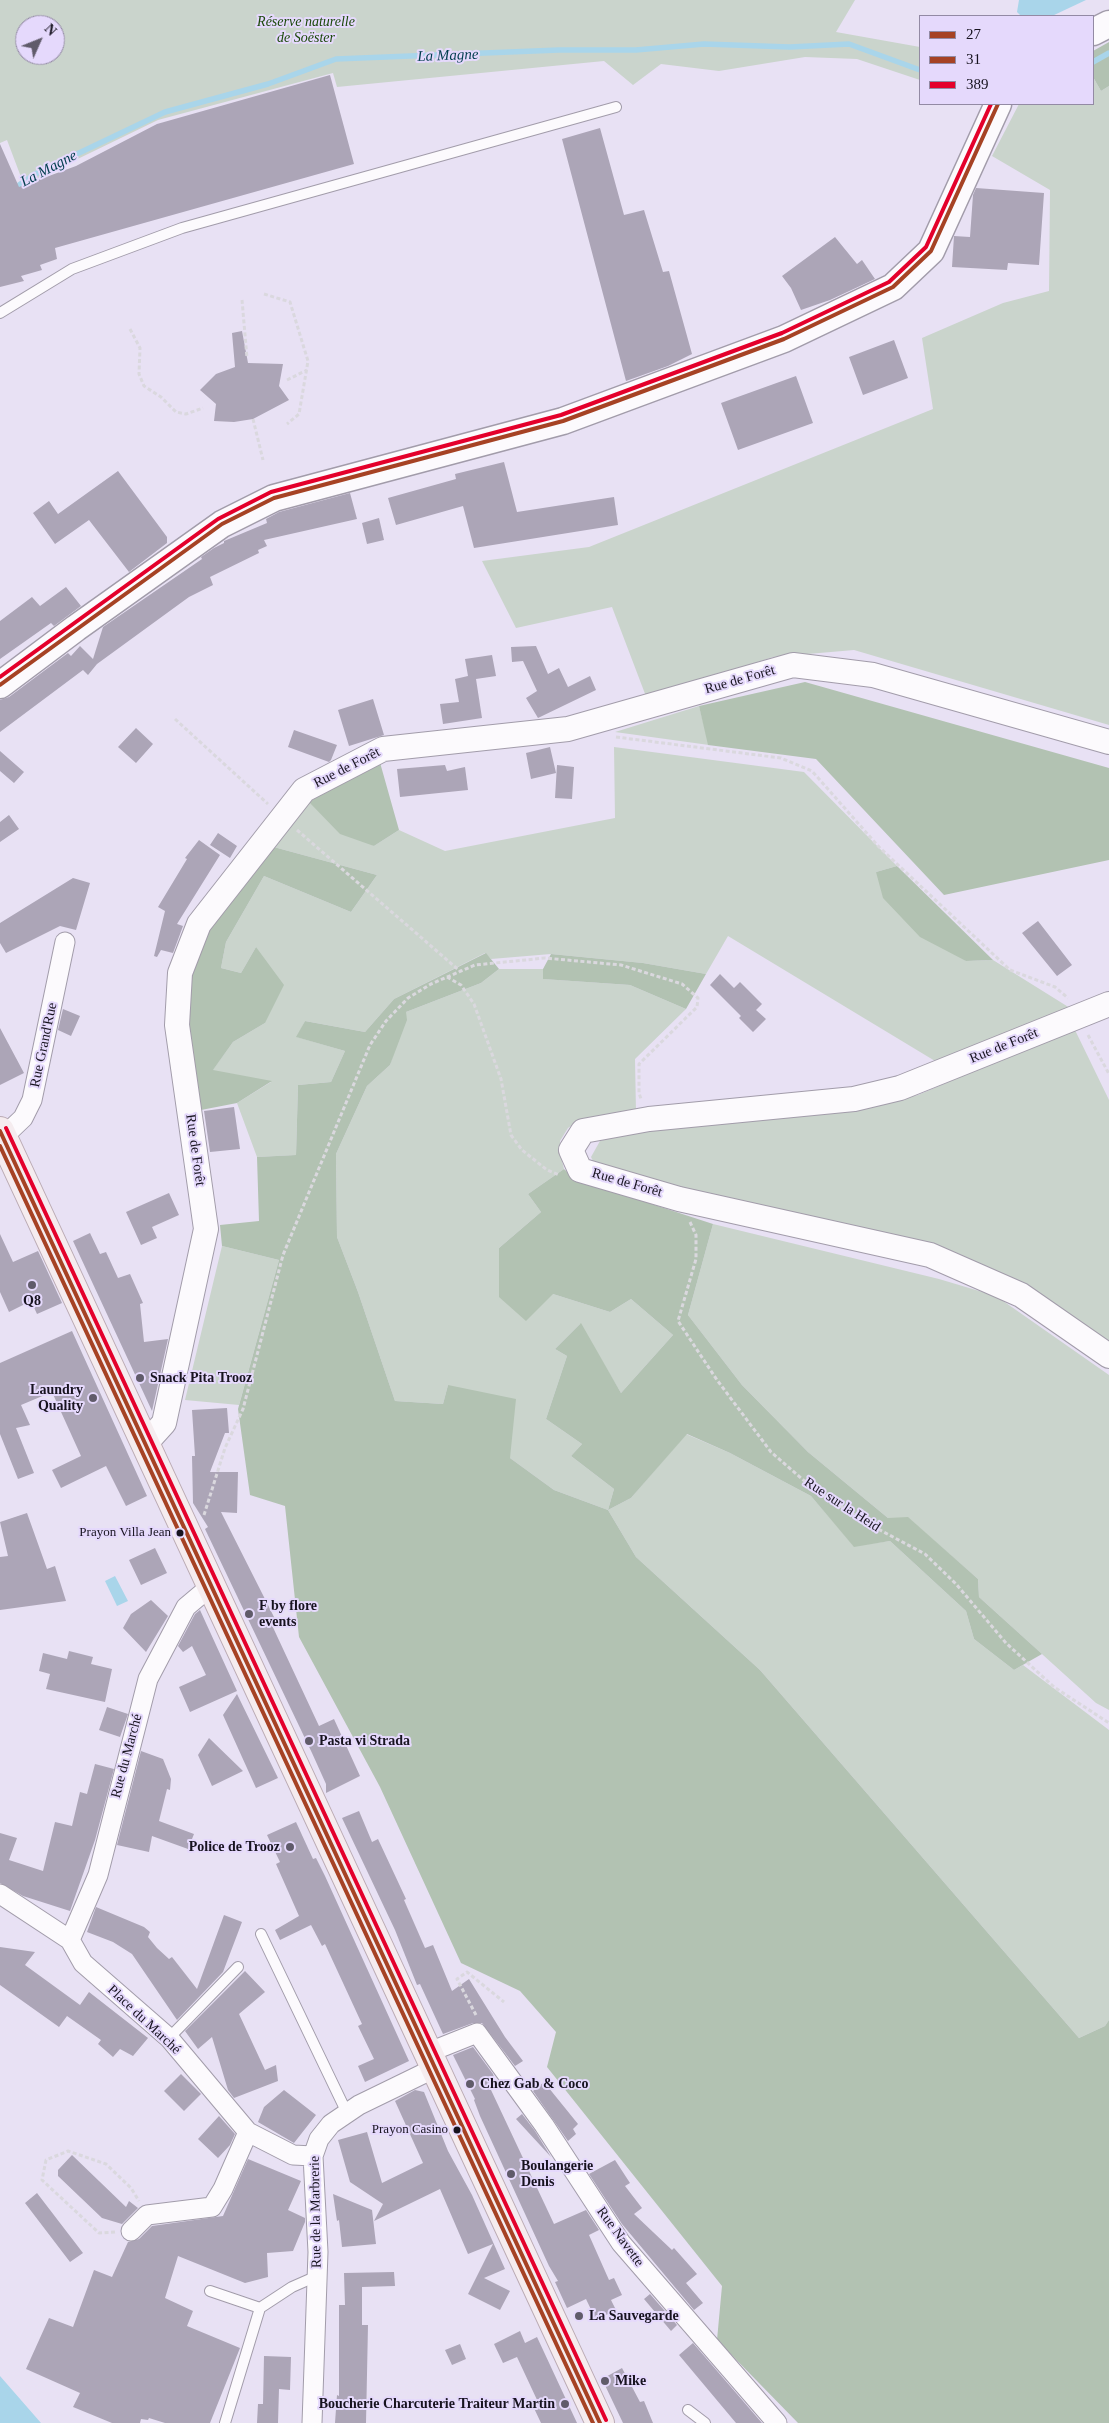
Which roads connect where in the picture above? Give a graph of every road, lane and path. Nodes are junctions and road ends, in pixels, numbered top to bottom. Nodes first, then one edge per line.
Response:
1 (1109, 24) edge
2 (1094, 32) edge
3 (998, 105) edge
4 (616, 107) dead end
5 (264, 294) dead end
6 (242, 300) dead end
7 (0, 313) edge
8 (130, 329) dead end
9 (247, 358) dead end
10 (307, 370) junction
11 (288, 380) dead end
12 (203, 408) dead end
13 (253, 419) dead end
14 (287, 424) dead end
15 (263, 460) dead end
16 (0, 685) edge
17 (175, 720) dead end
18 (583, 725) junction
19 (1109, 742) edge
20 (283, 817) junction
21 (65, 942) dead end
22 (461, 972) junction
23 (447, 977) junction
24 (1092, 1011) edge
25 (1109, 1074) edge
26 (649, 1119) junction
27 (2, 1134) edge
28 (563, 1176) dead end
29 (679, 1198) junction
30 (1109, 1356) edge
31 (145, 1444) junction
32 (188, 1538) junction
33 (211, 1586) junction
34 (1109, 1723) edge
35 (0, 1894) edge
36 (261, 1934) dead end
37 (62, 1935) junction
38 (238, 1967) dead end
39 (504, 2002) dead end
40 (477, 2032) junction
41 (168, 2038) junction
42 (431, 2060) junction
43 (347, 2113) junction
44 (248, 2132) junction
45 (313, 2156) junction
46 (147, 2215) junction
47 (131, 2231) joint
48 (317, 2276) junction
49 (210, 2291) dead end
50 (260, 2308) junction
51 (688, 2410) dead end
52 (224, 2423) edge
53 (312, 2423) edge
54 (600, 2423) edge
55 (705, 2423) edge
56 (777, 2423) edge

1 - 2 main road
3 - 16 main road
4 - 7 lane
5 - 10 path
6 - 9 path
8 - 12 path
10 - 11 path
10 - 14 path
13 - 15 path
17 - 20 path
18 - 19 street, Rue de Forêt
18 - 20 street, Rue de Forêt
18 - 24 path
20 - 22 path
20 - 31 street, Rue de Forêt
21 - 27 street, Rue Grand'Rue
22 - 23 path
22 - 26 path
23 - 28 path
23 - 32 path
24 - 25 path
24 - 26 street, Rue de Forêt
26 - 29 street, Rue de Forêt
27 - 31 main road, Rue Grand'Rue
29 - 30 street, Rue de Forêt
29 - 34 path, Rue sur la Heid
31 - 32 main road, Rue Grand'Rue
32 - 33 main road, Rue Grand'Rue
33 - 37 street, Rue du Marché
33 - 42 main road, Rue Grand'Rue
35 - 37 street, Place du Marché
36 - 43 lane
37 - 41 street, Place du Marché
38 - 41 lane
39 - 40 path
40 - 42 street
40 - 56 street, Rue Navette
41 - 44 street, Place du Marché
42 - 43 street, Rue de la Marbrerie
42 - 54 main road, Rue Grand'Rue
43 - 45 street, Rue de la Marbrerie
44 - 45 street, Place du Marché
44 - 46 street
45 - 48 street, Rue de la Marbrerie
46 - 47 street
46 - 47 path
48 - 50 lane
48 - 53 street, Rue de la Marbrerie
49 - 50 lane
50 - 52 lane
51 - 55 lane

